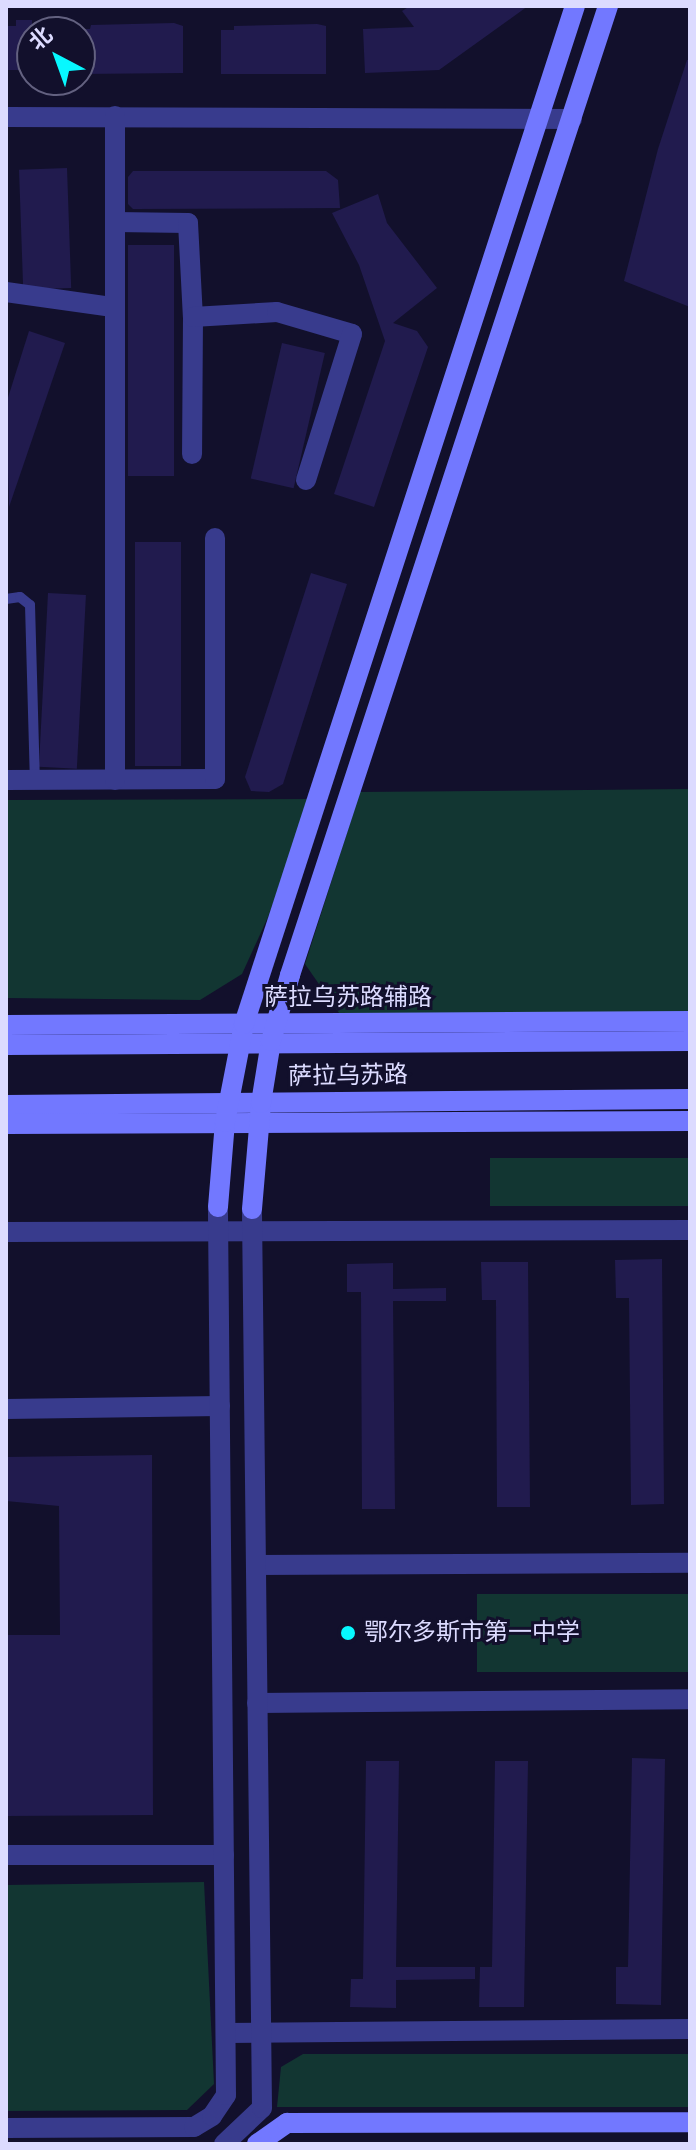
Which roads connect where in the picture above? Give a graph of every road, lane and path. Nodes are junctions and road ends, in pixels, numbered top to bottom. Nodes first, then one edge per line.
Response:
1 (575, 6) edge
2 (608, 6) edge
3 (115, 116) junction
4 (6, 117) edge
5 (538, 118) junction
6 (572, 119) junction
7 (115, 222) junction
8 (6, 292) edge
9 (113, 307) junction
10 (193, 317) junction
11 (192, 454) dead end
12 (306, 480) dead end
13 (215, 538) dead end
14 (6, 599) edge
15 (6, 780) edge
16 (35, 780) junction
17 (115, 780) junction
18 (690, 1021) edge
19 (6, 1025) edge
20 (242, 1033) junction
21 (273, 1033) junction
22 (690, 1041) edge
23 (6, 1045) edge
24 (690, 1099) edge
25 (6, 1105) edge
26 (226, 1113) junction
27 (260, 1113) junction
28 (690, 1121) edge
29 (6, 1124) edge
30 (218, 1230) junction
31 (690, 1230) edge
32 (6, 1232) edge
33 (252, 1232) junction
34 (220, 1406) junction
35 (6, 1409) edge
36 (690, 1563) edge
37 (256, 1565) junction
38 (690, 1699) edge
39 (257, 1703) junction
40 (6, 1855) edge
41 (224, 1855) junction
42 (690, 2029) edge
43 (226, 2033) junction
44 (261, 2034) junction
45 (212, 2116) junction
46 (690, 2122) edge
47 (6, 2128) edge
48 (232, 2141) edge
49 (257, 2144) edge

1 - 5 street
2 - 6 street
3 - 4 street
3 - 5 street
3 - 7 street
5 - 6 street
5 - 20 street
6 - 21 street
7 - 9 street
7 - 10 street
8 - 9 street
9 - 17 street
10 - 11 street
10 - 12 street
13 - 17 street
14 - 16 lane
15 - 16 street
16 - 17 street
18 - 21 street, 萨拉乌苏路辅路
19 - 20 street, 萨拉乌苏路辅路
20 - 21 street, 萨拉乌苏路
20 - 23 street, 萨拉乌苏路
20 - 26 street
21 - 22 street, 萨拉乌苏路
21 - 27 street
24 - 27 street, 萨拉乌苏路
25 - 26 street, 萨拉乌苏路
26 - 27 street, 萨拉乌苏路
26 - 29 street
26 - 30 street
27 - 28 street
27 - 33 street
30 - 32 street
30 - 33 street
30 - 34 street
31 - 33 street
33 - 37 street
34 - 35 street
34 - 41 street
36 - 37 street
37 - 39 street
38 - 39 street
39 - 44 street
40 - 41 street
41 - 43 street
42 - 44 street
43 - 44 street
43 - 45 street
44 - 48 street
45 - 47 street
45 - 48 street
46 - 49 street

